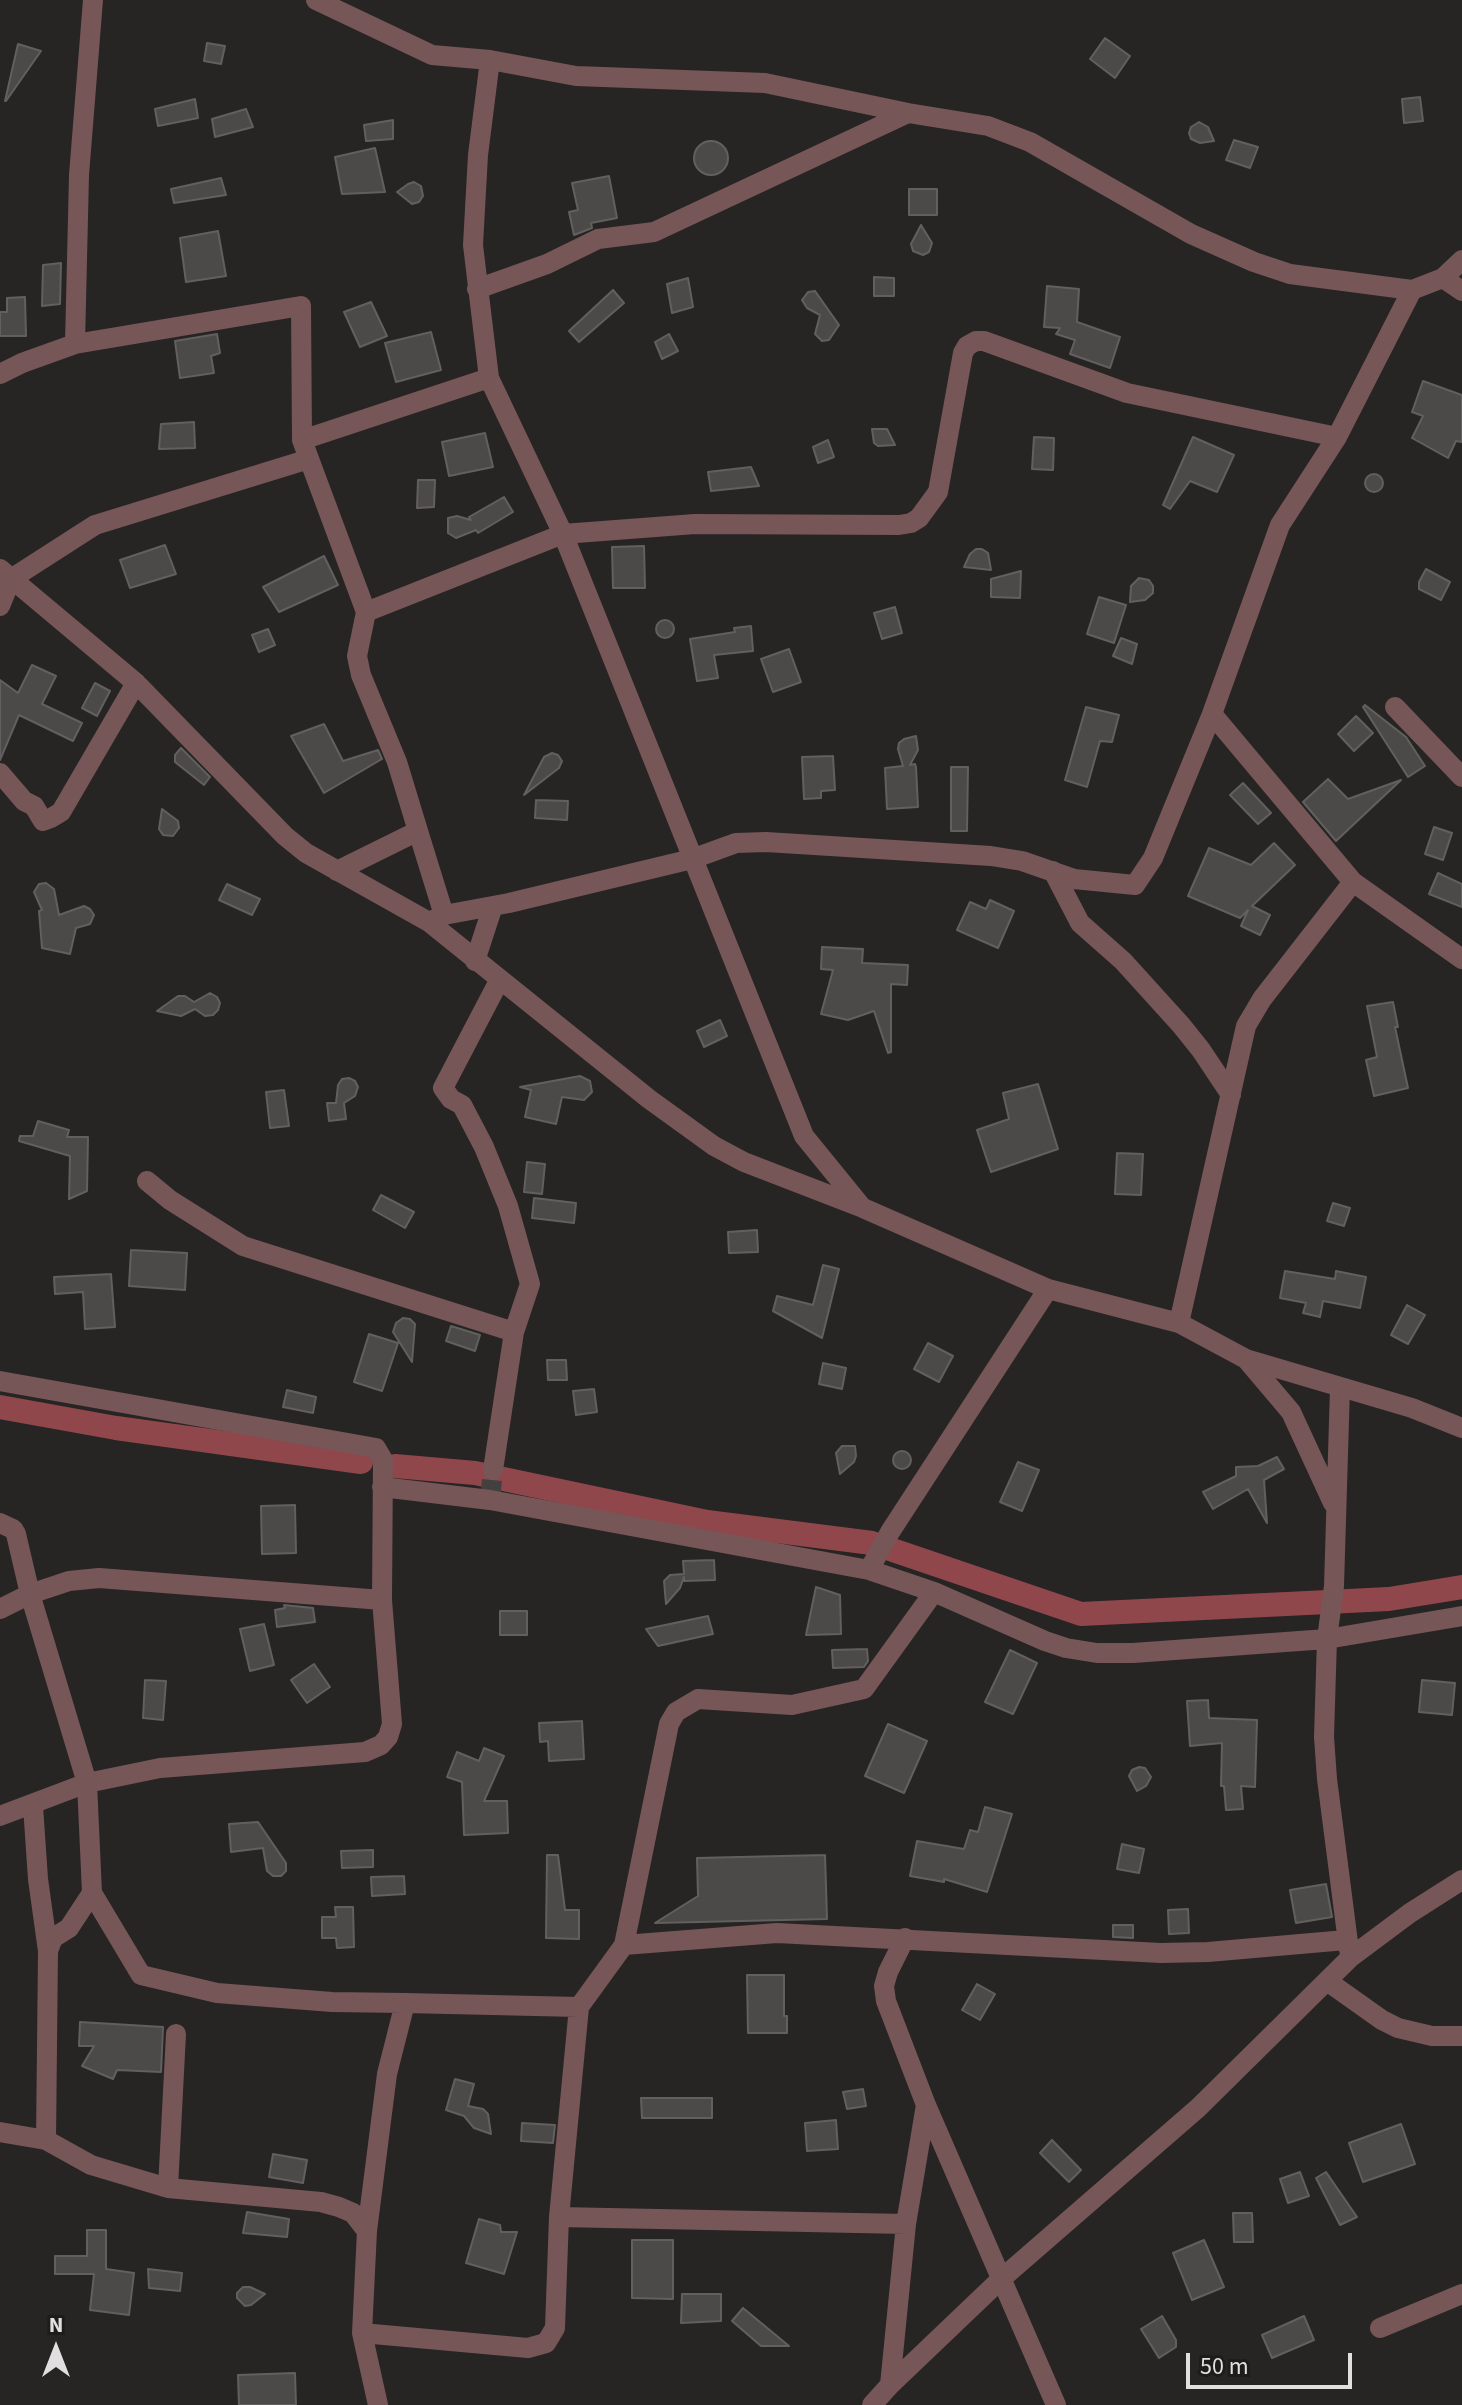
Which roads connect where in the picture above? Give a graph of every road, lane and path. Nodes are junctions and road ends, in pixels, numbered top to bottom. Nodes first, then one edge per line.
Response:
1 (93, 0) edge
2 (316, 0) edge
3 (490, 60) junction
4 (908, 113) junction
5 (1462, 260) edge
6 (1443, 278) junction
7 (477, 289) junction
8 (1412, 290) junction
9 (1462, 291) edge
10 (75, 344) junction
11 (0, 374) edge
12 (489, 378) junction
13 (1337, 437) junction
14 (306, 450) junction
15 (563, 534) junction
16 (6, 574) edge
17 (0, 606) edge
18 (366, 612) junction
19 (136, 683) junction
20 (1395, 707) dead end
21 (1212, 714) junction
22 (0, 773) edge
23 (1462, 777) edge
24 (418, 831) junction
25 (692, 859) junction
26 (337, 871) junction
27 (1053, 871) junction
28 (1353, 882) junction
29 (493, 906) junction
30 (436, 918) junction
31 (1462, 959) edge
32 (475, 961) junction
33 (499, 981) junction
34 (1231, 1095) junction
35 (147, 1181) dead end
36 (863, 1208) junction
37 (1048, 1289) junction
38 (1179, 1323) junction
39 (514, 1332) junction
40 (1246, 1359) junction
41 (0, 1381) edge
42 (1340, 1388) junction
43 (1462, 1428) edge
44 (493, 1470) tunnel mouth
45 (382, 1487) junction
46 (1336, 1510) junction
47 (0, 1523) edge
48 (869, 1570) junction
49 (934, 1592) junction
50 (30, 1594) junction
51 (382, 1600) junction
52 (0, 1609) edge
53 (1462, 1616) edge
54 (1327, 1639) junction
55 (87, 1783) junction
56 (33, 1806) junction
57 (0, 1816) edge
58 (1462, 1880) edge
59 (92, 1893) junction
60 (905, 1938) junction
61 (624, 1945) junction
62 (1349, 1948) junction
63 (48, 1951) junction
64 (1327, 1981) junction
65 (405, 2003) junction
66 (579, 2007) junction
67 (176, 2034) dead end
68 (1462, 2036) edge
69 (926, 2105) junction
70 (0, 2132) edge
71 (46, 2140) junction
72 (168, 2188) junction
73 (559, 2217) junction
74 (906, 2224) junction
75 (367, 2231) junction
76 (1000, 2280) junction
77 (1462, 2294) edge
78 (1380, 2328) dead end
79 (362, 2333) junction
80 (890, 2385) junction
81 (378, 2405) edge
82 (872, 2405) edge
83 (1056, 2405) edge

1 - 10 street
2 - 3 street
3 - 4 street
3 - 7 street
4 - 7 street
4 - 8 street
5 - 6 street
6 - 8 street
6 - 9 street
7 - 12 street
8 - 13 street
10 - 11 street
10 - 14 street
12 - 14 street
12 - 15 street
13 - 15 street
13 - 21 street
14 - 16 street
14 - 18 street
15 - 18 street
15 - 25 street
16 - 17 street
16 - 19 street
18 - 24 street
19 - 22 street
19 - 26 street
20 - 23 street
21 - 27 street
21 - 28 street
24 - 26 street
24 - 30 street
25 - 27 street
25 - 29 street
25 - 36 street
26 - 30 street
27 - 34 street
28 - 31 street
28 - 34 street
29 - 30 street
29 - 32 street
30 - 32 street
32 - 33 street
33 - 36 street
33 - 39 street
34 - 38 street
35 - 39 street
36 - 37 street
37 - 38 street
37 - 48 street
38 - 40 street
39 - 44 street
40 - 42 street
40 - 46 street
41 - 45 street
42 - 43 street
42 - 46 street
45 - 48 street
45 - 51 street
46 - 54 street
47 - 50 street
48 - 49 street
49 - 54 street
49 - 61 street
50 - 51 street
50 - 52 street
50 - 55 street
51 - 55 street
53 - 54 street
54 - 62 street
55 - 56 street
55 - 59 street
56 - 57 street
56 - 63 street
58 - 62 street
59 - 63 street
59 - 65 street
60 - 61 street
60 - 62 street
60 - 69 street
61 - 66 street
62 - 64 street
63 - 71 street
64 - 68 street
64 - 76 street
65 - 66 street
65 - 75 street
66 - 73 street
67 - 72 street
69 - 74 street
69 - 76 street
70 - 71 street
71 - 72 street
72 - 75 street
73 - 74 street
73 - 79 street
74 - 80 street
75 - 79 street
76 - 80 street
76 - 83 street
77 - 78 street
79 - 81 street
80 - 82 street

